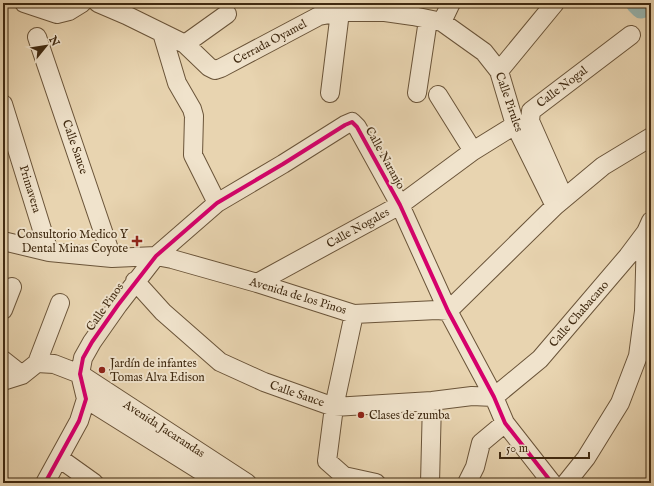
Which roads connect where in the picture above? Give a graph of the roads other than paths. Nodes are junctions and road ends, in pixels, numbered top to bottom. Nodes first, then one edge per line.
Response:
1 (24, 3) edge
2 (82, 3) edge
3 (98, 3) edge
4 (400, 3) edge
5 (451, 3) edge
6 (555, 3) edge
7 (130, 9) edge
8 (340, 12) junction
9 (227, 14) dead end
10 (428, 20) junction
11 (162, 33) junction
12 (632, 35) dead end
13 (37, 37) dead end
14 (185, 44) junction
15 (499, 71) junction
16 (330, 93) dead end
17 (417, 93) dead end
18 (438, 95) dead end
19 (3, 104) edge
20 (515, 125) junction
21 (651, 137) edge
22 (473, 151) junction
23 (559, 202) junction
24 (217, 203) junction
25 (400, 205) junction
26 (648, 227) edge
27 (3, 241) edge
28 (49, 252) junction
29 (156, 256) junction
30 (112, 258) junction
31 (135, 281) junction
32 (257, 283) junction
33 (12, 287) dead end
34 (60, 303) dead end
35 (3, 310) edge
36 (448, 311) junction
37 (354, 314) junction
38 (3, 360) edge
39 (37, 363) junction
40 (80, 374) junction
41 (22, 375) junction
42 (3, 381) edge
43 (494, 397) junction
44 (86, 399) junction
45 (432, 401) junction
46 (334, 406) junction
47 (504, 423) junction
48 (59, 458) junction
49 (211, 481) edge
50 (45, 483) edge
51 (94, 483) edge
52 (246, 483) edge
53 (376, 483) edge
54 (430, 483) edge
55 (467, 483) edge
56 (552, 483) edge
57 (566, 483) edge

1 - 2 street
3 - 7 street, Cerrada Oyamel
4 - 10 street, Calle Pirules
5 - 10 street
6 - 15 street
7 - 11 street, Cerrada Oyamel
8 - 10 street, Cerrada Oyamel
8 - 14 street, Cerrada Oyamel
8 - 16 street
9 - 14 street
10 - 15 street, Calle Pirules
10 - 17 street
11 - 14 street, Cerrada Oyamel
11 - 24 street
12 - 23 street, Calle Nogal
13 - 30 street, Calle Sauce
15 - 20 street, Calle Pirules
18 - 22 street
19 - 28 street, Primavera
20 - 22 street, Calle Nogales
20 - 23 street, Calle Pirules
21 - 23 street
22 - 25 street, Calle Nogales
23 - 36 street
24 - 25 street, Calle Naranjo
24 - 29 street, Calle Naranjo
25 - 32 street, Calle Nogales
25 - 36 street, Calle Naranjo
26 - 43 street, Calle Chabacano
26 - 57 street
27 - 28 street, Avenida de los Pinos
28 - 30 street, Avenida de los Pinos
29 - 30 street, Avenida de los Pinos
29 - 31 street, Calle Pinos
29 - 32 street, Avenida de los Pinos
31 - 40 street, Calle Pinos
31 - 46 street, Calle Sauce
32 - 37 street, Avenida de los Pinos
33 - 35 street
34 - 39 street
36 - 37 street, Avenida de los Pinos
36 - 43 street, Calle Naranjo
37 - 46 street
38 - 41 street
39 - 40 street, Avenida Jacarandas
39 - 41 street
40 - 44 street
40 - 52 street, Avenida Jacarandas
41 - 42 street
43 - 45 street, Calle Sauce
43 - 47 street, Calle Naranjo
44 - 48 street
44 - 49 street, Avenida Jacarandas
45 - 46 street, Calle Sauce
45 - 54 street
46 - 53 street
47 - 55 street
47 - 56 street, Calle Naranjo
48 - 50 street
48 - 51 street

